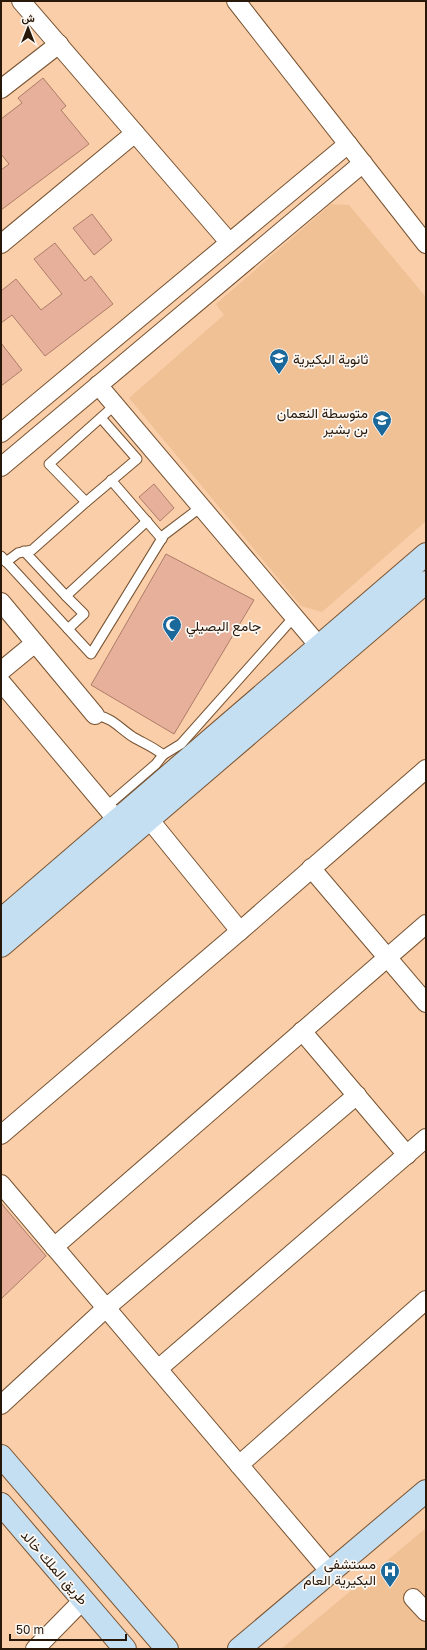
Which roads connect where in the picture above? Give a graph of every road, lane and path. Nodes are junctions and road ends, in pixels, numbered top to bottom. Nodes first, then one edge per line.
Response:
1 (22, 1) edge
2 (236, 1) edge
3 (59, 44) junction
4 (1, 90) edge
5 (135, 132) junction
6 (348, 144) junction
7 (363, 163) junction
8 (424, 237) edge
9 (229, 242) junction
10 (1, 244) edge
11 (98, 385) junction
12 (115, 405) junction
13 (100, 418) junction
14 (1, 433) edge
15 (1, 467) edge
16 (111, 480) junction
17 (86, 502) junction
18 (201, 507) junction
19 (147, 522) junction
20 (162, 539) junction
21 (24, 551) junction
22 (426, 554) edge
23 (4, 559) edge
24 (426, 582) edge
25 (66, 596) junction
26 (1, 602) edge
27 (294, 617) junction
28 (68, 629) junction
29 (35, 643) junction
30 (319, 646) junction
31 (1, 671) edge
32 (1, 682) edge
33 (95, 715) joint
34 (241, 727) junction
35 (163, 755) junction
36 (426, 769) edge
37 (111, 813) junction
38 (149, 819) junction
39 (311, 868) junction
40 (1, 920) edge
41 (426, 924) edge
42 (240, 931) junction
43 (1, 946) edge
44 (387, 958) junction
45 (426, 1003) edge
46 (302, 1031) junction
47 (357, 1095) junction
48 (1, 1135) edge
49 (426, 1138) edge
50 (407, 1155) junction
51 (1, 1184) edge
52 (54, 1247) junction
53 (426, 1300) edge
54 (106, 1308) junction
55 (158, 1369) junction
56 (1, 1405) edge
57 (1, 1456) edge
58 (239, 1465) junction
59 (426, 1491) edge
60 (1, 1504) edge
61 (330, 1572) junction
62 (413, 1598) dead end
63 (83, 1600) junction
64 (426, 1612) edge
65 (35, 1649) edge
66 (125, 1649) edge
67 (167, 1649) edge
68 (239, 1649) edge

1 - 3 street
2 - 6 street
3 - 4 street
3 - 5 street
5 - 9 street
5 - 10 street
6 - 7 street
6 - 9 street
7 - 8 street
7 - 11 street
9 - 14 street
11 - 12 street
11 - 15 street
12 - 13 lane
12 - 18 street
13 - 16 lane
13 - 17 lane
16 - 17 lane
16 - 19 lane
17 - 21 lane
18 - 20 lane
18 - 27 street
19 - 20 lane
19 - 25 lane
20 - 28 lane
21 - 23 lane
21 - 25 lane
22 - 30 street
23 - 28 lane
24 - 34 street
25 - 28 lane
26 - 29 street
27 - 30 street
27 - 35 lane
29 - 31 street
29 - 33 street
30 - 34 street
32 - 37 street
33 - 35 lane
34 - 37 street
34 - 38 street
35 - 37 lane
36 - 39 street
37 - 40 street
38 - 42 street
38 - 43 street
39 - 42 street
39 - 44 street
41 - 44 street
42 - 48 street
44 - 45 street
44 - 46 street
46 - 47 street
46 - 52 street
47 - 50 street
47 - 54 street
49 - 50 street
50 - 55 street
51 - 52 street
52 - 54 street
53 - 58 street
54 - 55 street
54 - 56 street
55 - 58 street
57 - 67 street
58 - 61 street
59 - 61 street
60 - 63 street, طريق الملك خالد
61 - 68 street
62 - 64 street
63 - 65 street
63 - 66 street, طريق الملك خالد

